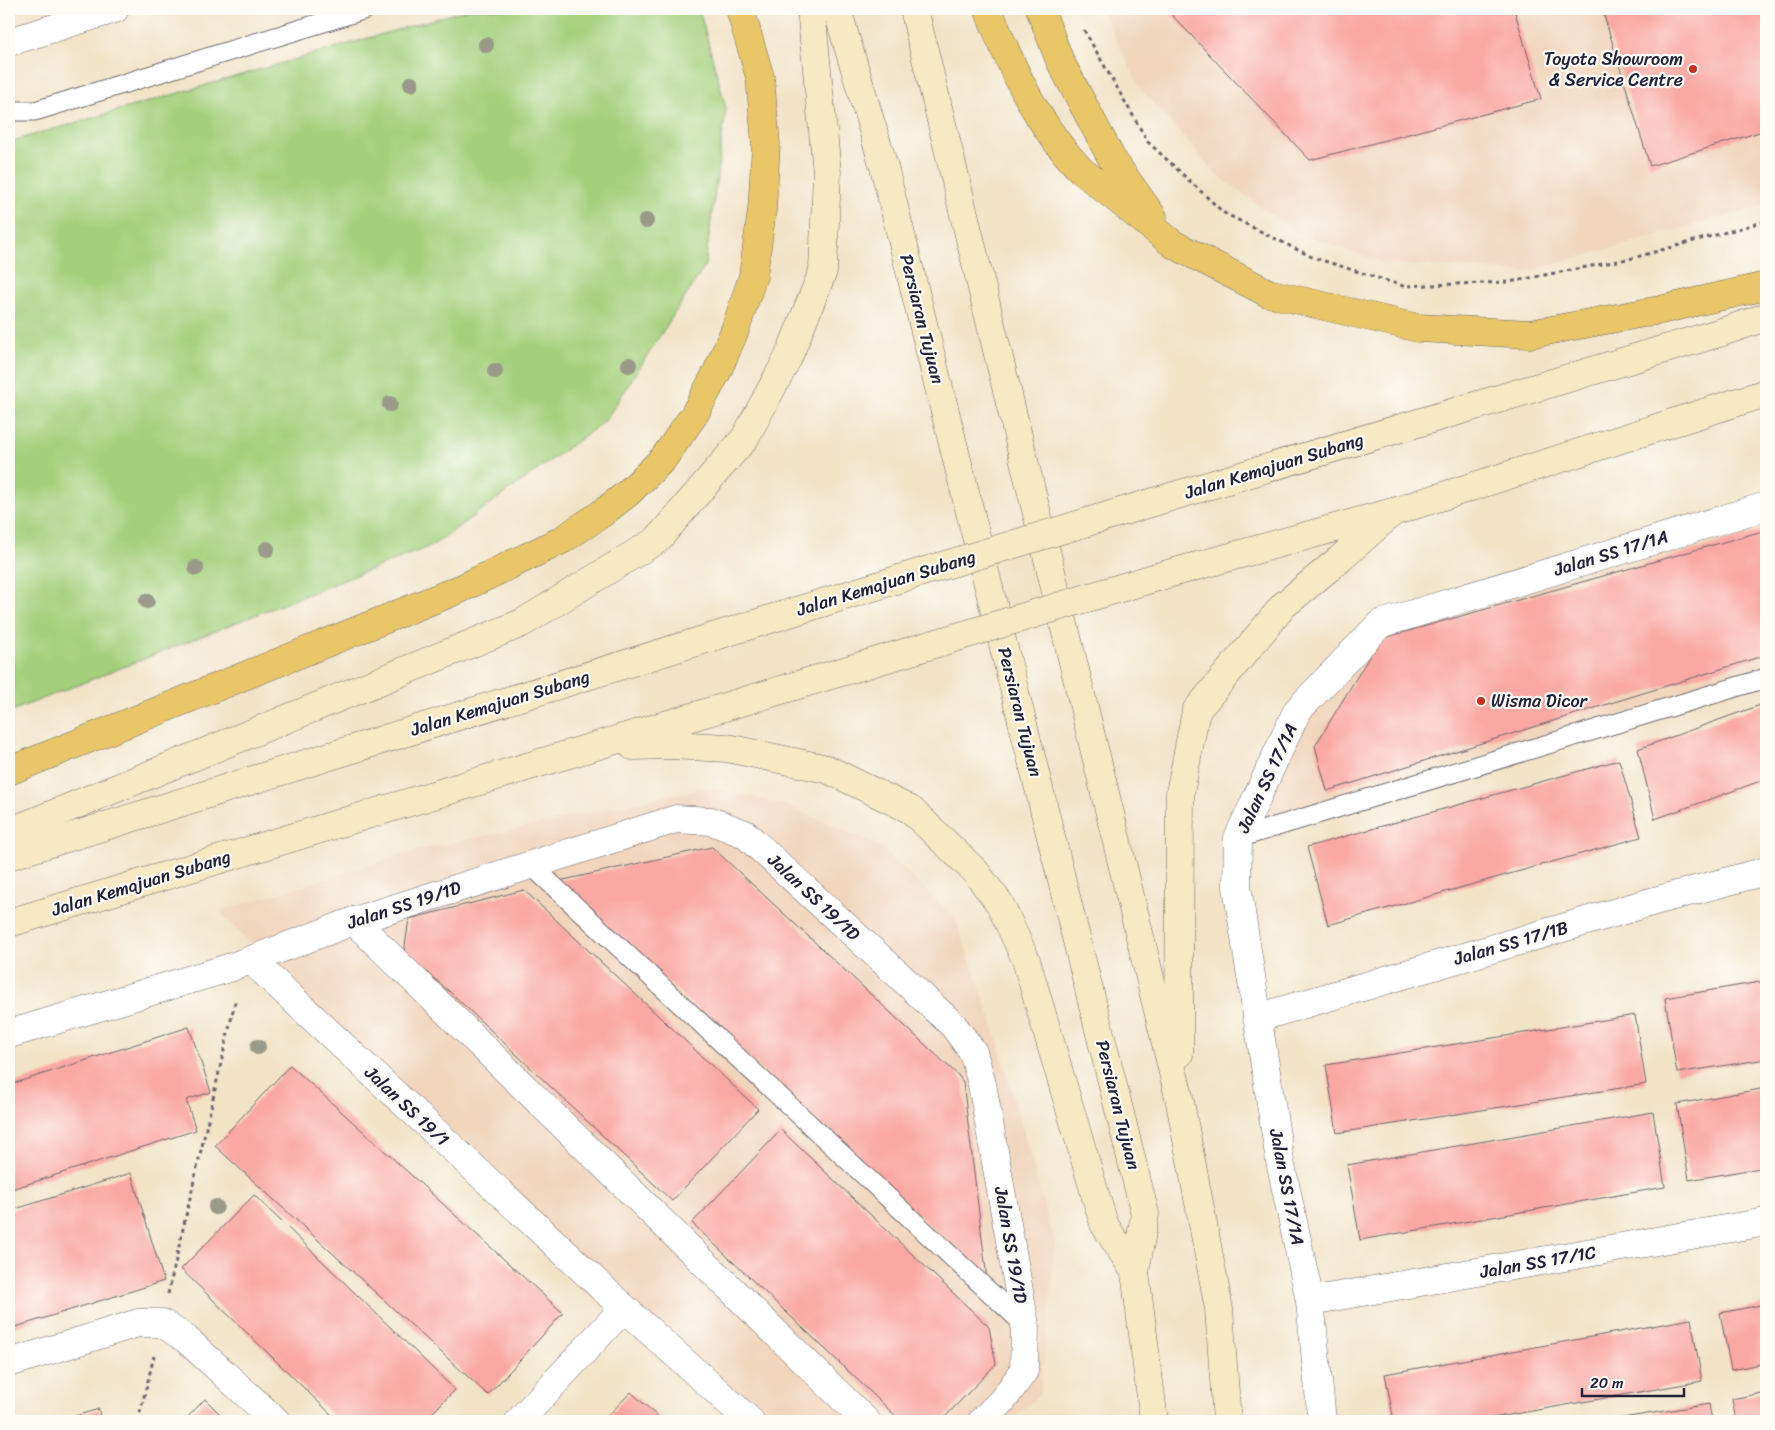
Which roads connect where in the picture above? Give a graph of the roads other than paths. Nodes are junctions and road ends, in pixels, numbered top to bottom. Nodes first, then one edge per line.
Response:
1 (115, 9) edge
2 (366, 9) edge
3 (740, 9) edge
4 (811, 9) edge
5 (837, 9) edge
6 (914, 9) edge
7 (988, 9) edge
8 (1040, 9) edge
9 (9, 42) edge
10 (9, 111) edge
11 (1173, 244) junction
12 (1766, 286) edge
13 (1766, 317) edge
14 (1766, 392) edge
15 (1766, 506) edge
16 (1393, 512) junction
17 (1766, 678) edge
18 (592, 748) junction
19 (9, 771) edge
20 (9, 832) edge
21 (1238, 838) junction
22 (9, 856) edge
23 (531, 865) junction
24 (1766, 871) edge
25 (354, 921) junction
26 (9, 923) edge
27 (242, 963) junction
28 (1257, 1018) junction
29 (9, 1034) edge
30 (1179, 1097) junction
31 (1766, 1222) edge
32 (1135, 1272) junction
33 (1310, 1301) junction
34 (624, 1308) junction
35 (1025, 1326) junction
36 (9, 1363) edge
37 (276, 1421) edge
38 (519, 1421) edge
39 (750, 1421) edge
40 (866, 1421) edge
41 (982, 1421) edge
42 (1154, 1421) edge
43 (1227, 1421) edge
44 (1322, 1421) edge

1 - 9 street
2 - 10 lane
3 - 19 highway
4 - 20 main road
5 - 32 main road, Persiaran Tujuan
6 - 30 main road
7 - 11 highway
8 - 11 highway
11 - 12 highway
13 - 22 main road, Jalan Kemajuan Subang, bridge
14 - 16 main road, Jalan Kemajuan Subang
15 - 21 street, Jalan SS 17/1A
16 - 18 main road, Jalan Kemajuan Subang, bridge
16 - 30 main road
17 - 21 lane
18 - 26 main road, Jalan Kemajuan Subang
18 - 32 main road
21 - 28 street, Jalan SS 17/1A
23 - 25 street, Jalan SS 19/1D
23 - 35 lane
23 - 35 street, Jalan SS 19/1D
24 - 28 street, Jalan SS 17/1B
25 - 27 street, Jalan SS 19/1D
25 - 40 street
27 - 29 street
27 - 34 street, Jalan SS 19/1
28 - 33 street, Jalan SS 17/1A
30 - 43 main road
31 - 33 street, Jalan SS 17/1C
32 - 42 main road, Persiaran Tujuan
33 - 44 street, Jalan SS 17/1A
34 - 38 street
34 - 39 street, Jalan SS 19/1
35 - 41 street, Jalan SS 19/1D
36 - 37 street

